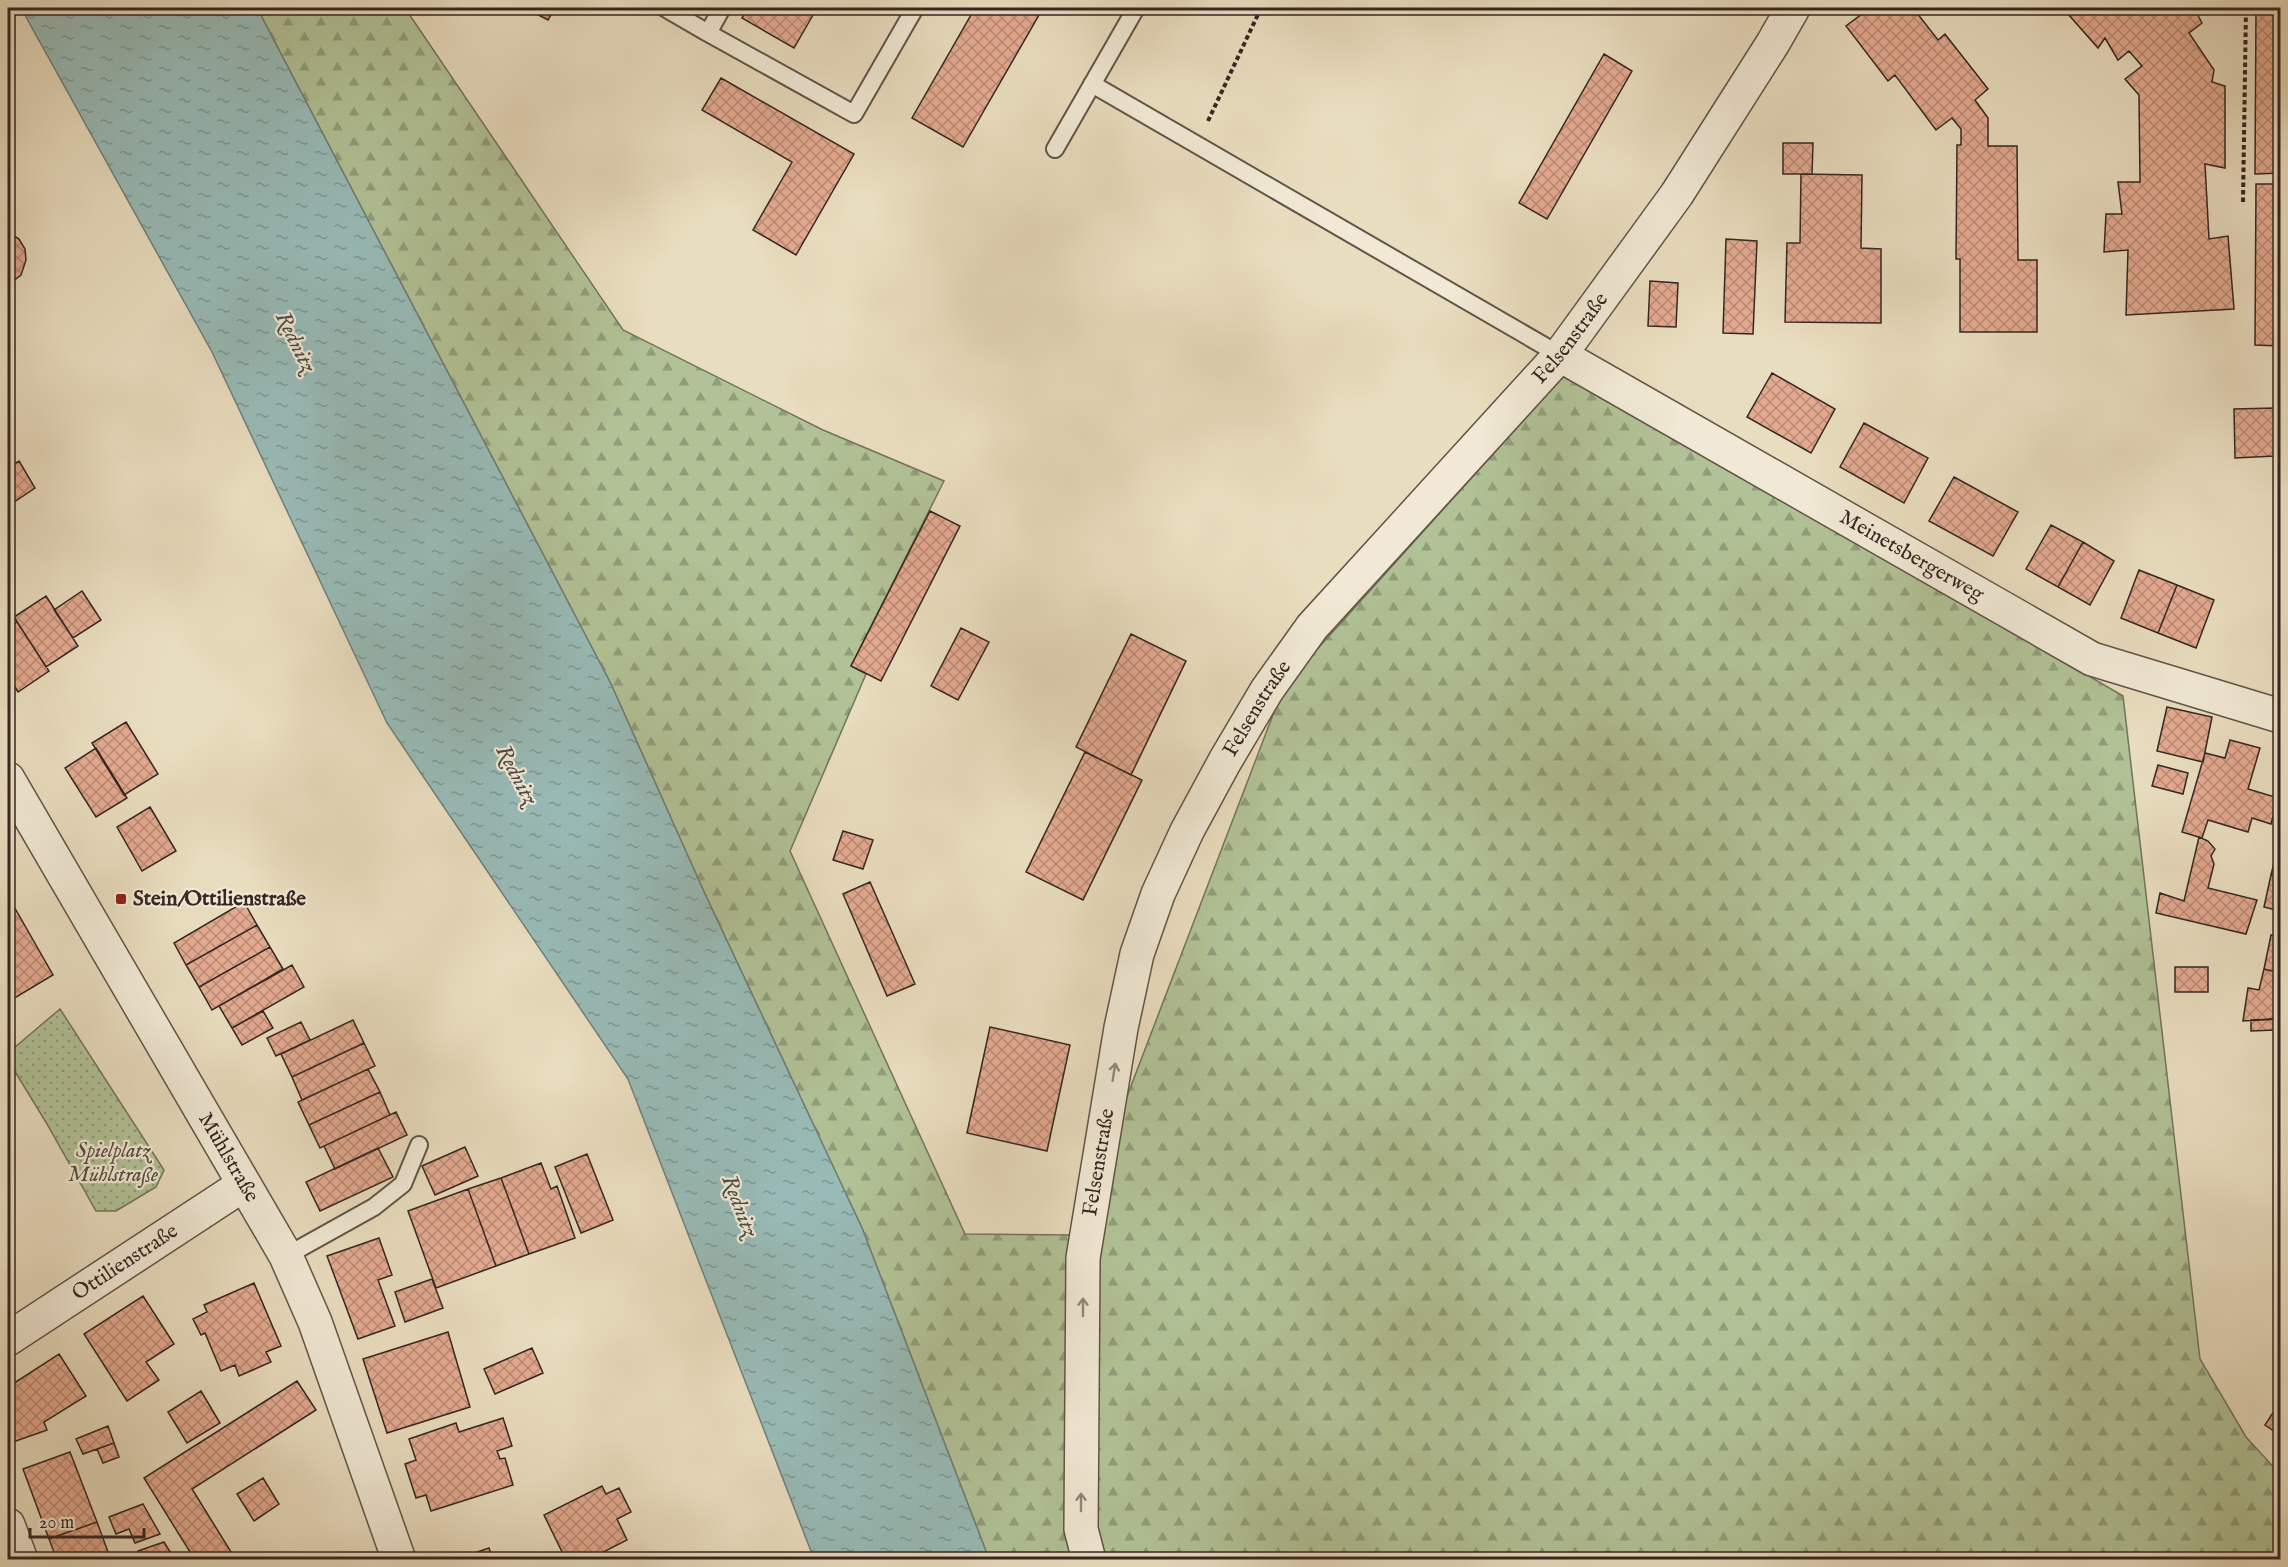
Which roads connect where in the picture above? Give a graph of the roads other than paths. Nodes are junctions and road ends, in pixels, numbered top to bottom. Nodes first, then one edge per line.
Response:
1 (665, 8) edge
2 (722, 8) edge
3 (915, 8) edge
4 (1136, 8) edge
5 (1793, 8) edge
6 (708, 33) junction
7 (1092, 84) junction
8 (1055, 149) dead end
9 (1560, 354) junction
10 (2280, 716) edge
11 (8, 779) edge
12 (419, 1145) dead end
13 (243, 1185) junction
14 (286, 1256) junction
15 (8, 1339) edge
16 (8, 1525) edge
17 (21, 1560) edge
18 (399, 1560) edge
19 (1089, 1560) edge

1 - 6 lane
2 - 6 lane
3 - 6 lane
4 - 7 lane
5 - 9 street, Felsenstraße
7 - 8 lane
7 - 9 lane
9 - 10 street, Meinetsbergerweg
19 -> 9 street, Felsenstraße
11 - 13 street, Mühlstraße
12 - 14 lane
13 - 14 street, Mühlstraße
13 - 15 street, Ottilienstraße
14 - 18 street, Mühlstraße
16 - 17 street

